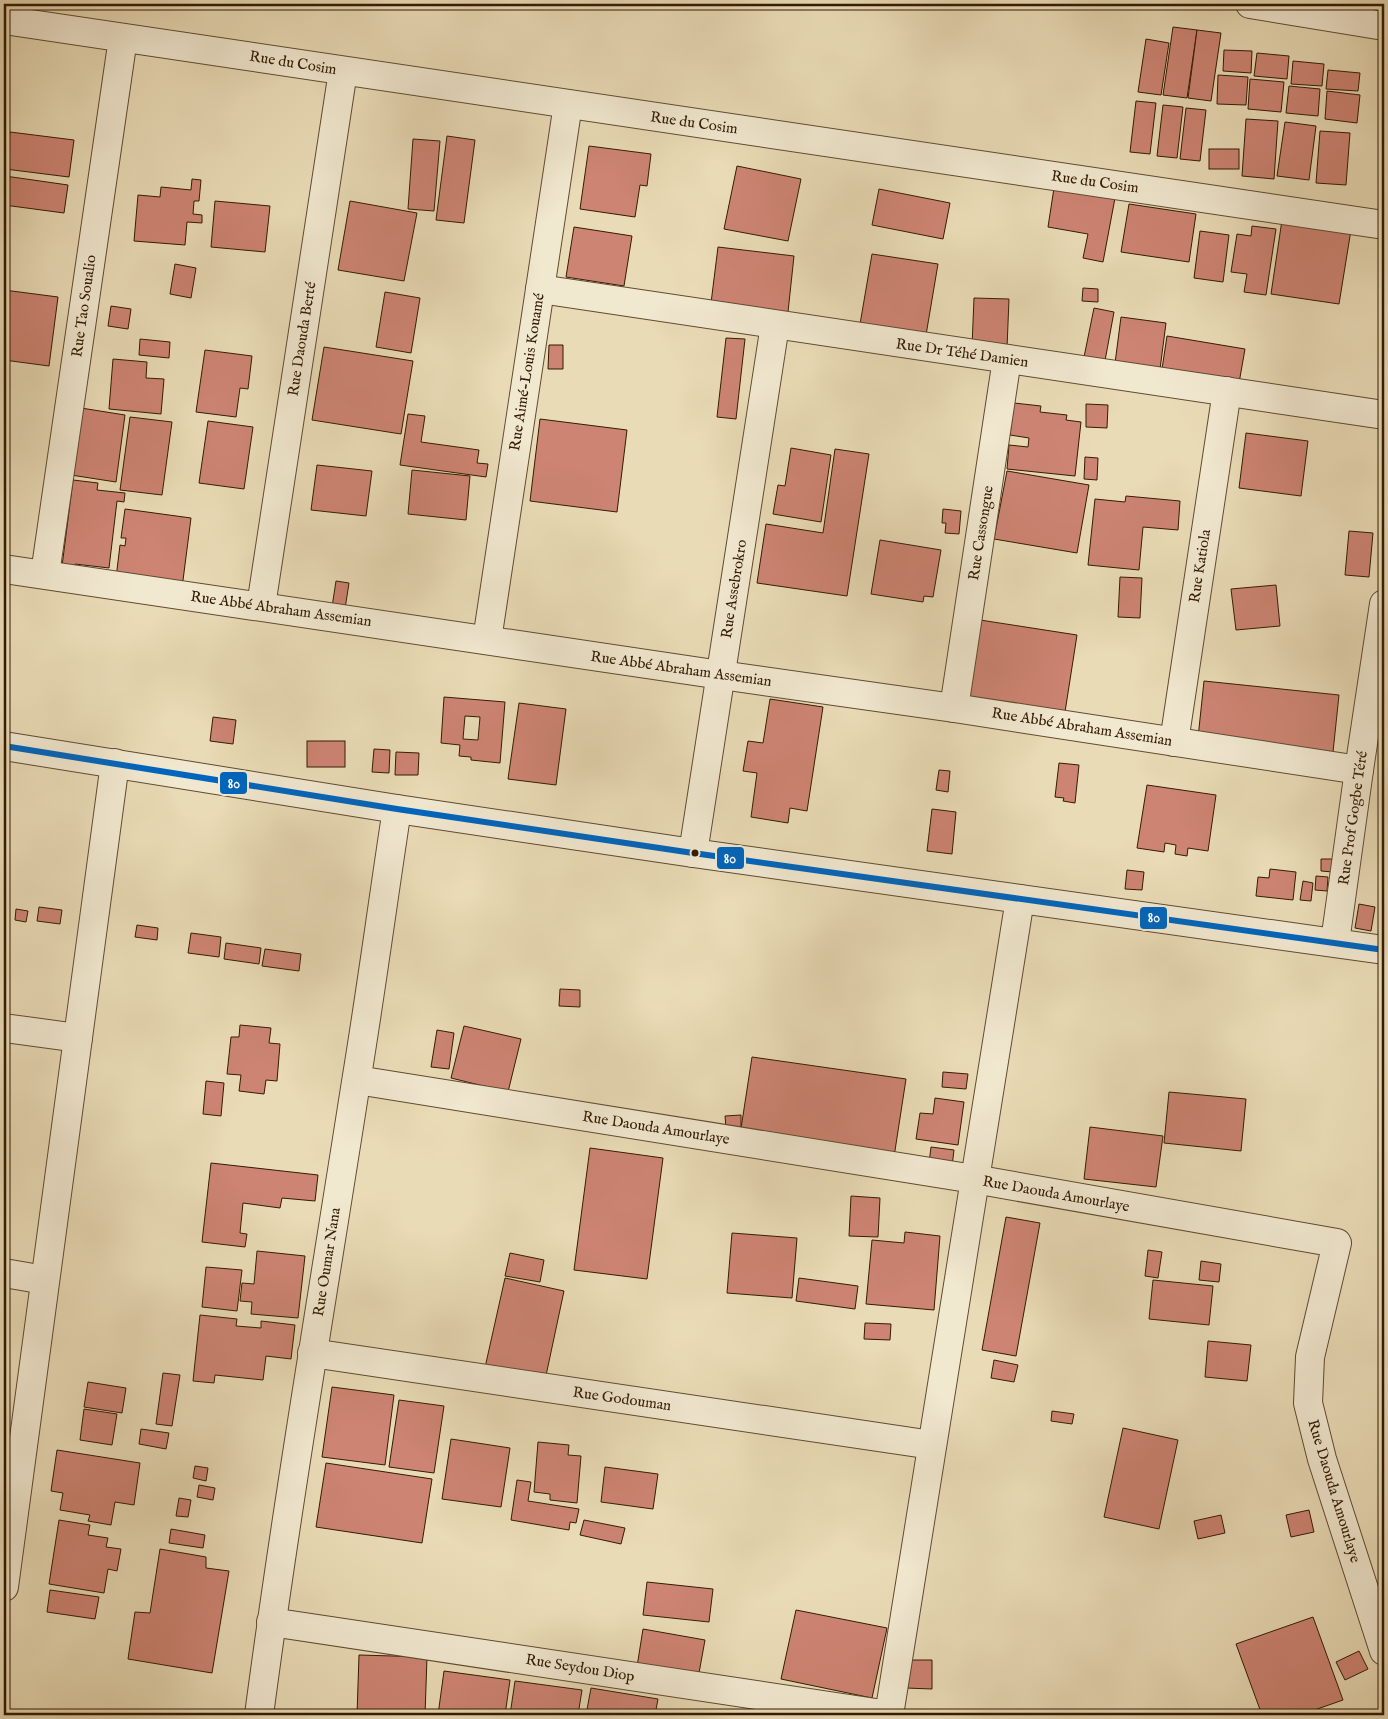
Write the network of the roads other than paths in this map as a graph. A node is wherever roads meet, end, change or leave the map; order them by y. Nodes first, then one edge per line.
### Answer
1 (1250, 4) edge
2 (4, 20) edge
3 (1384, 26) edge
4 (123, 38) junction
5 (343, 71) junction
6 (568, 104) junction
7 (1384, 225) edge
8 (540, 289) junction
9 (775, 325) junction
10 (1007, 359) junction
11 (1227, 391) junction
12 (1384, 415) edge
13 (4, 569) edge
14 (45, 574) junction
15 (1384, 604) edge
16 (261, 606) junction
17 (487, 640) junction
18 (721, 675) junction
19 (954, 708) junction
20 (1174, 742) junction
21 (4, 746) edge
22 (115, 762) junction
23 (1359, 770) junction
24 (397, 809) junction
25 (693, 853) junction
26 (1020, 899) junction
27 (1335, 942) junction
28 (1384, 950) edge
29 (4, 1028) edge
30 (78, 1038) junction
31 (357, 1080) junction
32 (974, 1179) junction
33 (4, 1273) edge
34 (46, 1280) junction
35 (312, 1353) junction
36 (932, 1445) junction
37 (6, 1545) edge
38 (4, 1587) edge
39 (271, 1622) junction
40 (1384, 1652) edge
41 (259, 1715) edge
42 (889, 1715) edge

1 - 3 street
2 - 4 street, Rue du Cosim
4 - 5 street, Rue du Cosim
4 - 14 street, Rue Tao Soualio
5 - 6 street, Rue du Cosim
5 - 16 street, Rue Daouda Berté
6 - 7 street, Rue du Cosim
6 - 8 street, Rue Aimé-Louis Kouamé
8 - 9 street, Rue Dr Téhé Damien
8 - 17 street, Rue Aimé-Louis Kouamé
9 - 10 street, Rue Dr Téhé Damien
9 - 18 street, Rue Assebrokro
10 - 11 street, Rue Dr Téhé Damien
10 - 19 street, Rue Cassongue
11 - 12 street, Rue Dr Téhé Damien
11 - 20 street, Rue Katiola
13 - 14 street, Rue Abbé Abraham Assemian
14 - 16 street, Rue Abbé Abraham Assemian
15 - 23 street, Rue Prof Gogbe Téré
16 - 17 street, Rue Abbé Abraham Assemian
17 - 18 street, Rue Abbé Abraham Assemian
18 - 19 street, Rue Abbé Abraham Assemian
18 - 25 street, Rue Assebrokro
19 - 20 street, Rue Abbé Abraham Assemian
20 - 23 street, Rue Abbé Abraham Assemian
21 - 22 street
22 - 24 street
22 - 30 street
23 - 27 street, Rue Prof Gogbe Téré
24 - 25 street
24 - 31 street, Rue Oumar Nana
25 - 26 street
26 - 27 street
26 - 32 street
27 - 28 street
29 - 30 street
30 - 34 street
31 - 32 street, Rue Daouda Amourlaye
31 - 35 street, Rue Oumar Nana
32 - 36 street
32 - 40 street, Rue Daouda Amourlaye
33 - 34 street
34 - 37 street
35 - 36 street, Rue Godouman
35 - 39 street, Rue Oumar Nana
36 - 42 street
37 - 38 street
39 - 41 street, Rue Oumar Nana
39 - 42 street, Rue Seydou Diop

